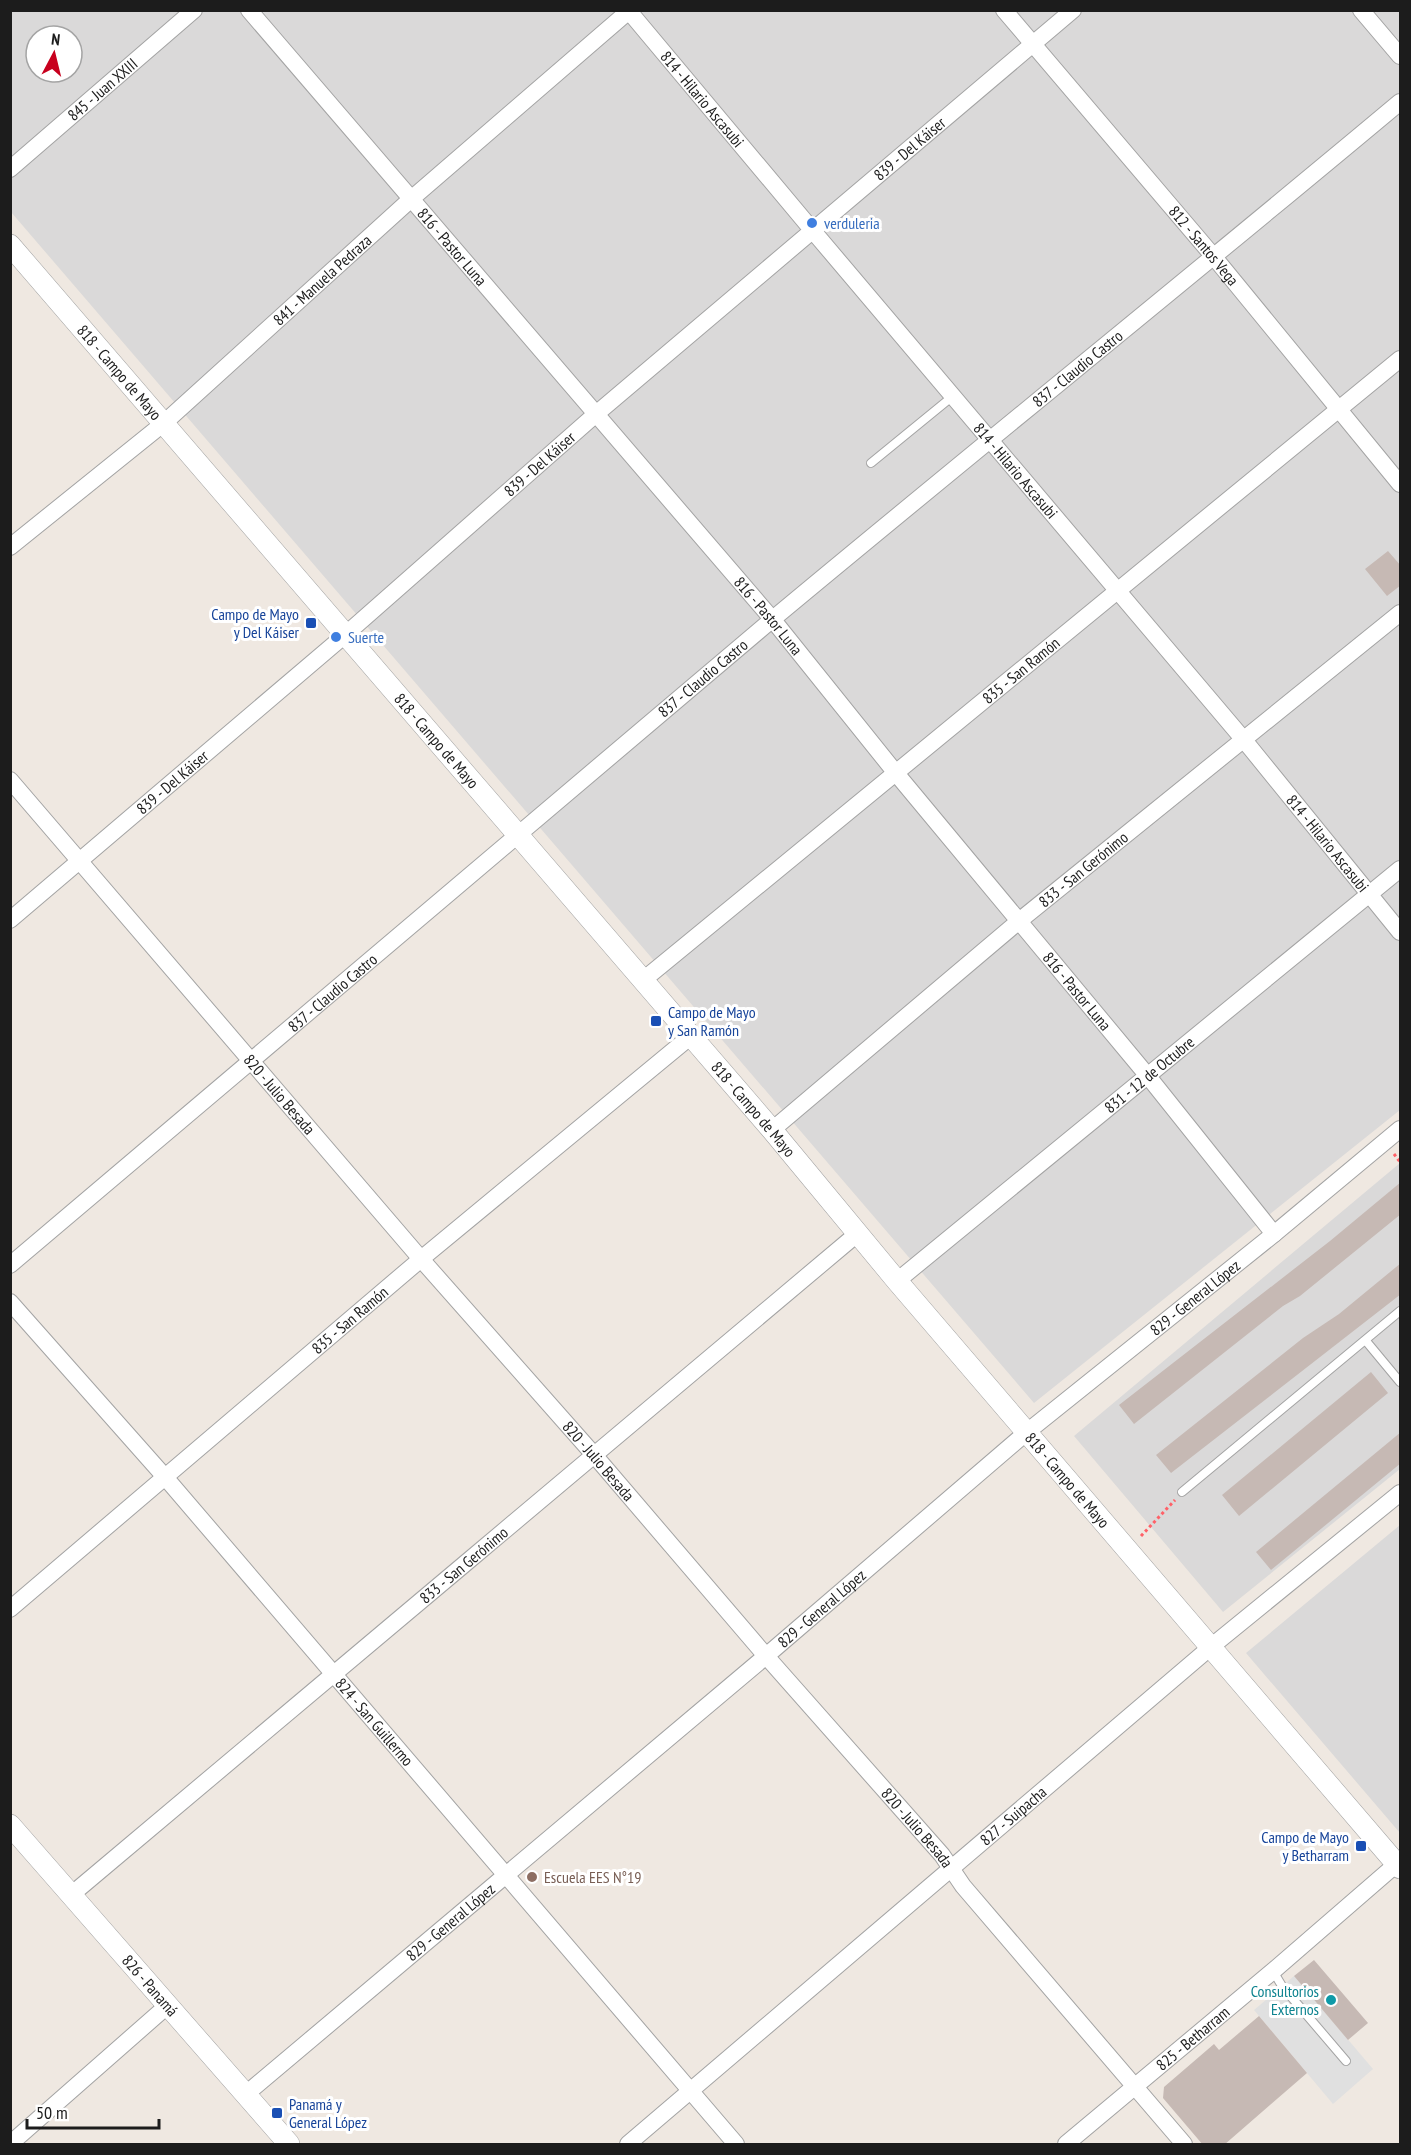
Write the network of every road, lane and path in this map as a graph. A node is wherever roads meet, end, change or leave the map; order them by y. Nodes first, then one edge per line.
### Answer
1 (194, 10) edge
2 (249, 10) edge
3 (1004, 10) edge
4 (1073, 10) edge
5 (1361, 10) edge
6 (629, 11) edge
7 (1034, 44) junction
8 (1401, 56) edge
9 (1401, 102) edge
10 (10, 169) edge
11 (410, 200) junction
12 (813, 231) junction
13 (10, 245) edge
14 (1214, 257) junction
15 (1401, 359) edge
16 (953, 396) junction
17 (1339, 410) junction
18 (596, 414) junction
19 (164, 423) junction
20 (991, 440) junction
21 (871, 463) dead end
22 (1401, 484) edge
23 (10, 547) edge
24 (1117, 591) junction
25 (1401, 613) edge
26 (772, 620) junction
27 (345, 635) junction
28 (1245, 740) junction
29 (894, 772) junction
30 (10, 780) edge
31 (517, 834) junction
32 (80, 861) junction
33 (1401, 869) edge
34 (1370, 895) junction
35 (10, 920) edge
36 (1019, 921) junction
37 (1401, 932) edge
38 (642, 981) junction
39 (691, 1036) junction
40 (252, 1063) junction
41 (1147, 1075) junction
42 (1401, 1129) edge
43 (772, 1130) junction
44 (857, 1234) junction
45 (1274, 1234) junction
46 (422, 1259) junction
47 (10, 1264) edge
48 (897, 1281) junction
49 (10, 1302) edge
50 (1401, 1311) edge
51 (1366, 1341) junction
52 (1401, 1382) edge
53 (1027, 1432) junction
54 (595, 1456) junction
55 (165, 1478) junction
56 (1182, 1492) joint
57 (1401, 1493) edge
58 (1128, 1550) junction
59 (10, 1609) edge
60 (1212, 1647) junction
61 (766, 1656) junction
62 (332, 1673) junction
63 (13, 1834) edge
64 (1399, 1864) edge
65 (952, 1869) junction
66 (505, 1875) junction
67 (71, 1895) junction
68 (1273, 1971) junction
69 (167, 2006) junction
70 (1346, 2061) dead end
71 (1134, 2087) junction
72 (690, 2090) junction
73 (246, 2094) junction
74 (10, 2144) edge
75 (289, 2145) edge
76 (628, 2145) edge
77 (736, 2145) edge
78 (1066, 2145) edge
79 (1184, 2145) edge

1 - 10 street, 845 - Juan XXIII
2 - 11 street, 816 - Pastor Luna
3 - 7 street, 812 - Santos Vega
4 - 7 street, 839 - Del Káiser
5 - 8 street
6 - 11 street, 841 - Manuela Pedraza
6 - 12 street, 814 - Hilario Ascasubi
7 - 12 street, 839 - Del Káiser
7 - 14 street, 812 - Santos Vega
9 - 14 street, 837 - Claudio Castro
11 - 18 street, 816 - Pastor Luna
11 - 19 street, 841 - Manuela Pedraza
12 - 16 street, 814 - Hilario Ascasubi
12 - 18 street, 839 - Del Káiser
13 - 19 street, 818 - Campo de Mayo
14 - 17 street, 812 - Santos Vega
14 - 20 street, 837 - Claudio Castro
15 - 17 street, 835 - San Ramón
16 - 20 street, 814 - Hilario Ascasubi
16 - 21 lane
17 - 22 street, 812 - Santos Vega
17 - 24 street, 835 - San Ramón
18 - 26 street, 816 - Pastor Luna
18 - 27 street, 839 - Del Káiser
19 - 23 street, 841 - Manuela Pedraza
19 - 27 street, 818 - Campo de Mayo
20 - 24 street, 814 - Hilario Ascasubi
20 - 26 street, 837 - Claudio Castro
24 - 28 street, 814 - Hilario Ascasubi
24 - 29 street, 835 - San Ramón
25 - 28 street, 833 - San Gerónimo
26 - 29 street, 816 - Pastor Luna
26 - 31 street, 837 - Claudio Castro
27 - 31 street, 818 - Campo de Mayo
27 - 32 street, 839 - Del Káiser
28 - 34 street, 814 - Hilario Ascasubi
28 - 36 street, 833 - San Gerónimo
29 - 36 street, 816 - Pastor Luna
29 - 38 street, 835 - San Ramón
30 - 32 street, 820 - Julio Besada
31 - 38 street, 818 - Campo de Mayo
31 - 40 street, 837 - Claudio Castro
32 - 35 street, 839 - Del Káiser
32 - 40 street, 820 - Julio Besada
33 - 34 street, 831 - 12 de Octubre
34 - 37 street, 814 - Hilario Ascasubi
34 - 41 street, 831 - 12 de Octubre
36 - 41 street, 816 - Pastor Luna
36 - 43 street, 833 - San Gerónimo
38 - 39 street, 818 - Campo de Mayo
39 - 43 street, 818 - Campo de Mayo
39 - 46 street, 835 - San Ramón
40 - 46 street, 820 - Julio Besada
40 - 47 street, 837 - Claudio Castro
41 - 45 street, 816 - Pastor Luna
41 - 48 street, 831 - 12 de Octubre
42 - 45 street, 829 - General López
43 - 44 street, 818 - Campo de Mayo
44 - 48 street, 818 - Campo de Mayo
44 - 54 street, 833 - San Gerónimo
45 - 53 street, 829 - General López
46 - 54 street, 820 - Julio Besada
46 - 55 street, 835 - San Ramón
48 - 53 street, 818 - Campo de Mayo
49 - 55 street, 824 - San Guillermo
50 - 51 lane
51 - 52 lane
51 - 56 lane
53 - 58 street, 818 - Campo de Mayo
53 - 61 street, 829 - General López
54 - 61 street, 820 - Julio Besada
54 - 62 street, 833 - San Gerónimo
55 - 59 street, 835 - San Ramón
55 - 62 street, 824 - San Guillermo
56 - 58 path
57 - 60 street, 827 - Suipacha
58 - 60 street, 818 - Campo de Mayo
60 - 64 street, 818 - Campo de Mayo
60 - 65 street, 827 - Suipacha
61 - 65 street, 820 - Julio Besada
61 - 66 street, 829 - General López
62 - 66 street, 824 - San Guillermo
62 - 67 street, 833 - San Gerónimo
63 - 67 street, 826 - Panamá
64 - 68 street, 825 - Betharram
65 - 71 street, 820 - Julio Besada
65 - 72 street, 827 - Suipacha
66 - 72 street, 824 - San Guillermo
66 - 73 street, 829 - General López
67 - 69 street, 826 - Panamá
68 - 70 lane
68 - 71 street, 825 - Betharram
69 - 73 street, 826 - Panamá
69 - 74 street
71 - 78 street, 825 - Betharram
71 - 79 street, 820 - Julio Besada
72 - 76 street, 827 - Suipacha
72 - 77 street, 824 - San Guillermo
73 - 75 street, 826 - Panamá

